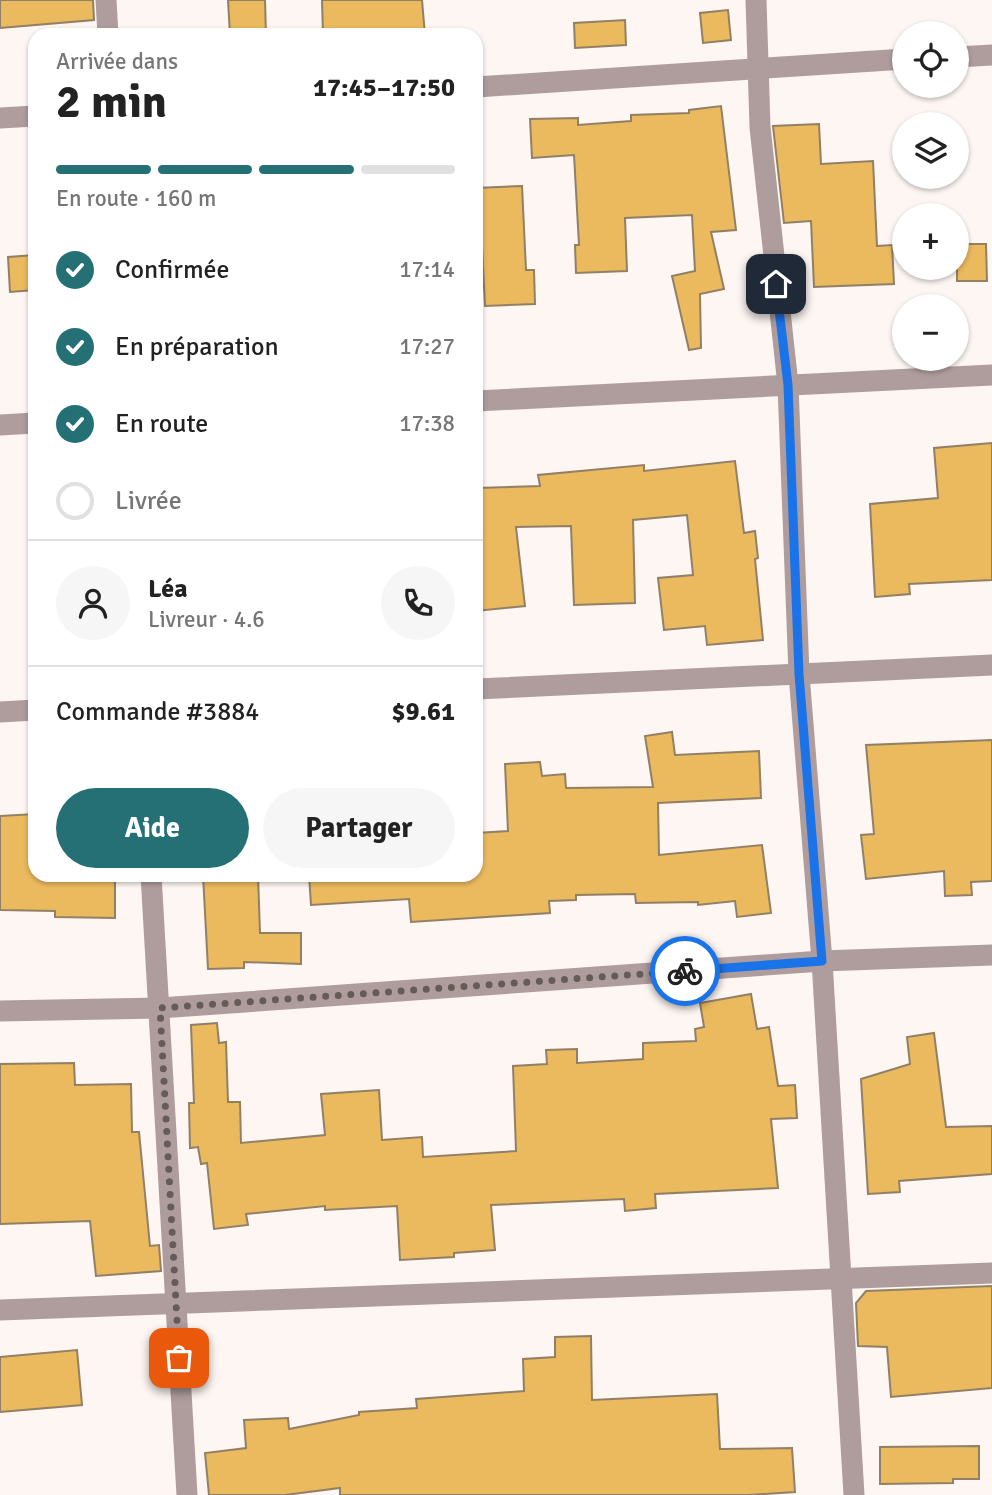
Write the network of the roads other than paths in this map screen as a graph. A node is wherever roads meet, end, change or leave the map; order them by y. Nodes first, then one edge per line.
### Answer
1 (106, 0) edge
2 (756, 0) edge
3 (108, 28) edge
4 (992, 55) edge
5 (969, 56) edge
6 (892, 61) edge
7 (758, 68) junction
8 (483, 86) edge
9 (28, 116) edge
10 (0, 118) edge
11 (992, 375) edge
12 (788, 385) junction
13 (483, 401) edge
14 (28, 423) edge
15 (0, 425) edge
16 (992, 665) edge
17 (799, 674) junction
18 (483, 690) edge
19 (28, 710) edge
20 (0, 712) edge
21 (151, 882) edge
22 (992, 955) edge
23 (822, 961) junction
24 (160, 1008) junction
25 (0, 1011) edge
26 (992, 1273) edge
27 (841, 1279) junction
28 (176, 1304) junction
29 (0, 1310) edge
30 (187, 1495) edge
31 (854, 1495) edge

1 - 3 street
2 - 7 street
4 - 5 street
6 - 7 street
7 - 8 street
7 - 12 street
9 - 10 street
11 - 12 street
12 - 13 street
12 - 17 street
14 - 15 street
16 - 17 street
17 - 18 street
17 - 23 street
19 - 20 street
21 - 24 street
22 - 23 street
23 - 24 street
23 - 27 street
24 - 25 street
24 - 28 street
26 - 27 street
27 - 28 street
27 - 31 street
28 - 29 street
28 - 30 street

